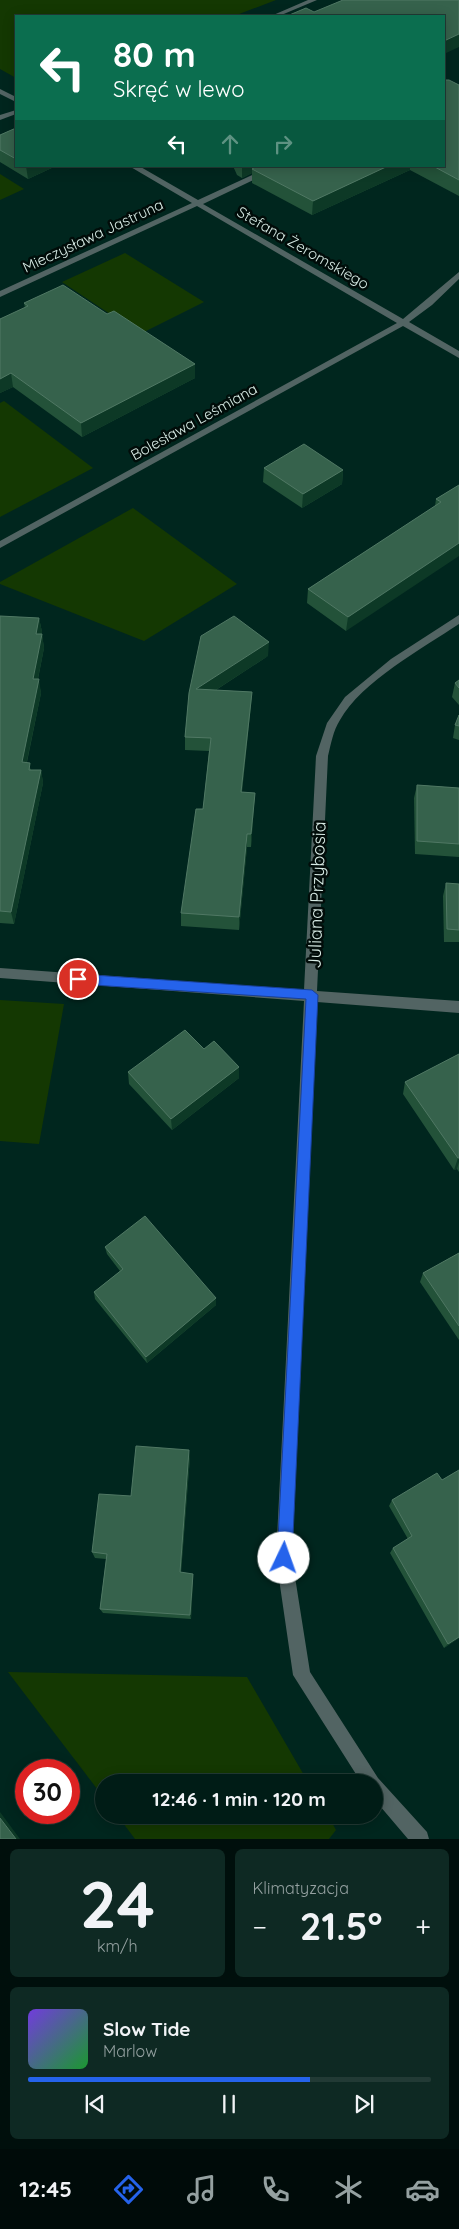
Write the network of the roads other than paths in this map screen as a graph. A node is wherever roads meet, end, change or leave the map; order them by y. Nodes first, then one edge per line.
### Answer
1 (314, 0) edge
2 (276, 15) edge
3 (0, 91) edge
4 (15, 99) edge
5 (15, 112) edge
6 (0, 118) edge
7 (135, 167) edge
8 (277, 167) edge
9 (198, 203) junction
10 (459, 274) edge
11 (0, 294) edge
12 (403, 323) junction
13 (459, 355) edge
14 (0, 545) edge
15 (459, 619) edge
16 (0, 973) edge
17 (312, 995) junction
18 (459, 1007) edge
19 (366, 1774) edge
20 (383, 1796) edge
21 (420, 1839) edge

1 - 2 street
3 - 4 street
5 - 6 street
7 - 9 street, Stefana Żeromskiego
8 - 9 street, Mieczysława Jastruna
9 - 11 street, Mieczysława Jastruna
9 - 12 street, Stefana Żeromskiego
10 - 12 street, Bolesława Leśmiana
12 - 13 street, Stefana Żeromskiego
12 - 14 street, Bolesława Leśmiana
15 - 17 street, Juliana Przybosia
16 - 17 street
17 - 18 street
17 - 19 street, Juliana Przybosia
20 - 21 street

